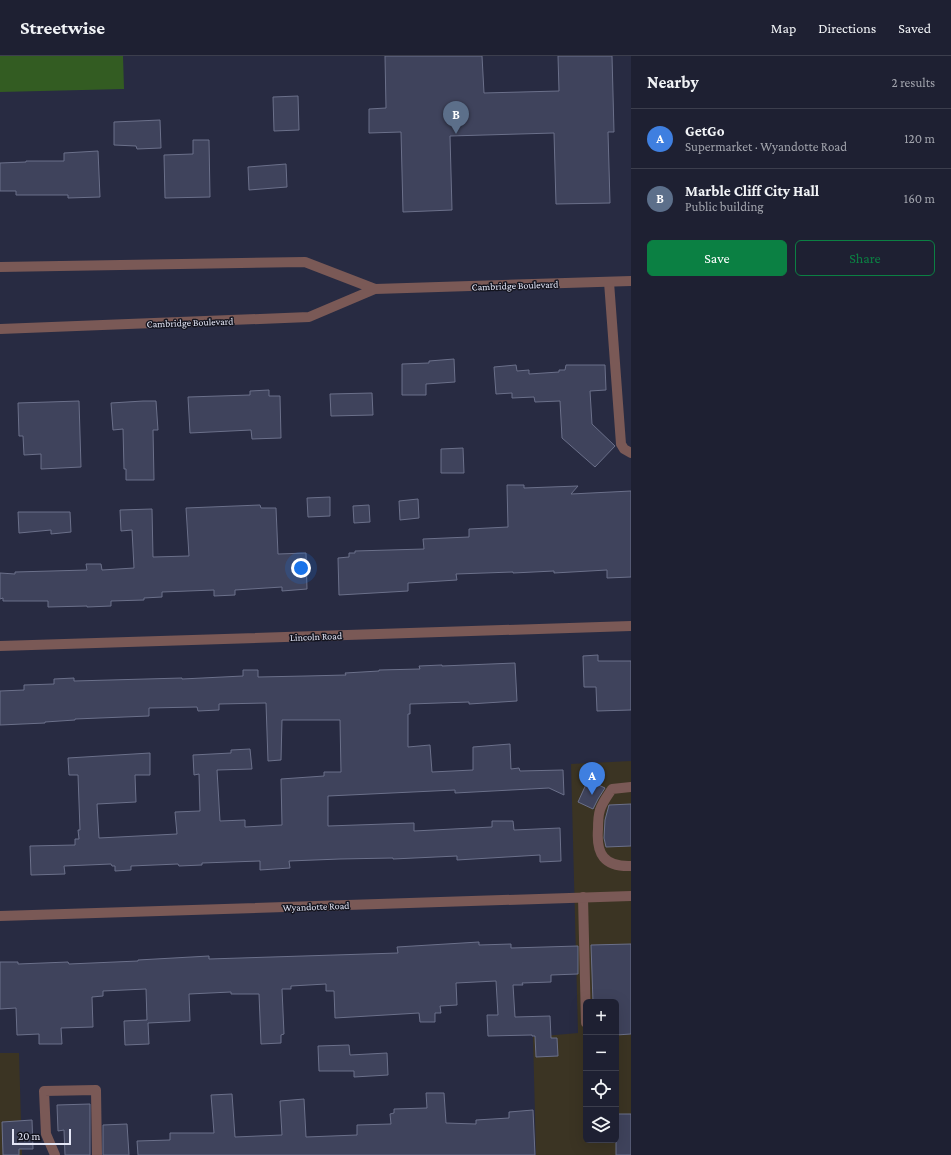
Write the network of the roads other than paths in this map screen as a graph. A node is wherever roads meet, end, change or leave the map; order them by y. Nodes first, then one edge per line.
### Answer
1 (0, 267) edge
2 (631, 281) edge
3 (608, 282) junction
4 (375, 290) junction
5 (0, 329) edge
6 (631, 453) edge
7 (631, 626) edge
8 (0, 646) edge
9 (631, 787) edge
10 (631, 866) edge
11 (631, 896) edge
12 (583, 897) junction
13 (0, 916) edge
14 (585, 999) edge
15 (55, 1155) edge
16 (97, 1155) edge

1 - 4 street, Cambridge Boulevard
2 - 3 street, Cambridge Boulevard
3 - 4 street, Cambridge Boulevard
3 - 6 street
4 - 5 street, Cambridge Boulevard
7 - 8 street, Lincoln Road
9 - 10 street
11 - 12 street, Wyandotte Road
12 - 13 street, Wyandotte Road
12 - 14 street
15 - 16 street

